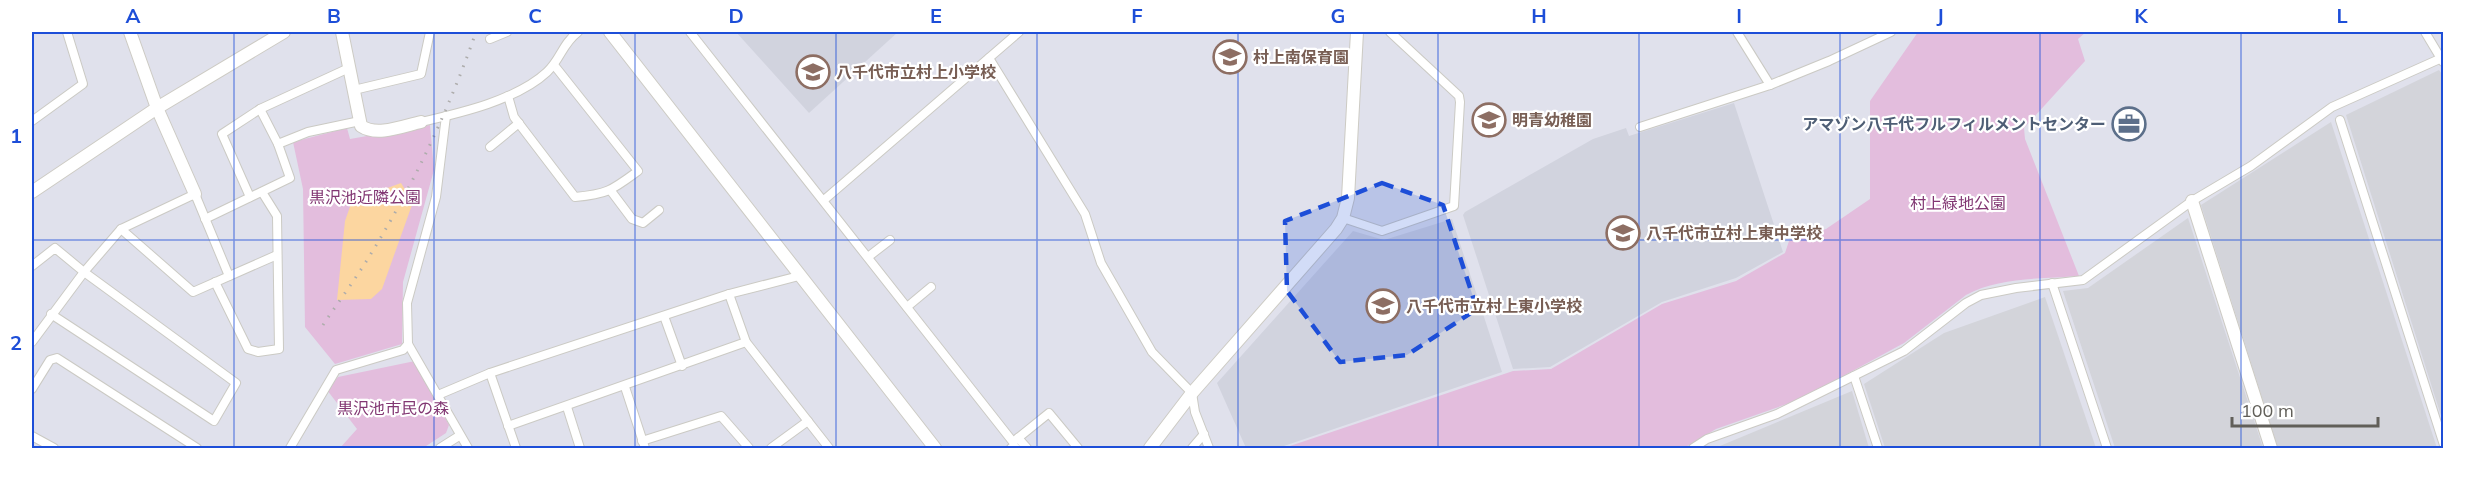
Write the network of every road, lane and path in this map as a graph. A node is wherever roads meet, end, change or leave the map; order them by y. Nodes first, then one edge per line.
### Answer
1 (67, 32) edge
2 (130, 32) edge
3 (284, 32) edge
4 (342, 32) edge
5 (430, 32) edge
6 (507, 32) edge
7 (560, 32) edge
8 (578, 32) edge
9 (610, 32) edge
10 (690, 32) edge
11 (1019, 32) edge
12 (1357, 32) edge
13 (1390, 32) edge
14 (1737, 32) edge
15 (1892, 32) edge
16 (2426, 32) edge
17 (490, 39) dead end
18 (567, 40) junction
19 (989, 58) junction
20 (2443, 59) edge
21 (554, 65) junction
22 (349, 68) junction
23 (1770, 85) junction
24 (354, 90) junction
25 (508, 96) junction
26 (158, 108) junction
27 (260, 109) junction
28 (446, 116) junction
29 (2340, 120) dead end
30 (32, 121) edge
31 (360, 122) junction
32 (421, 122) joint
33 (519, 123) junction
34 (1640, 127) dead end
35 (278, 144) junction
36 (490, 147) dead end
37 (611, 190) junction
38 (32, 192) edge
39 (261, 192) junction
40 (195, 194) junction
41 (250, 197) junction
42 (824, 200) junction
43 (2192, 201) junction
44 (660, 210) dead end
45 (1343, 218) junction
46 (205, 219) junction
47 (121, 229) junction
48 (890, 240) dead end
49 (277, 255) junction
50 (868, 257) junction
51 (32, 266) edge
52 (84, 272) junction
53 (229, 276) junction
54 (799, 276) junction
55 (215, 282) junction
56 (2052, 284) junction
57 (931, 287) dead end
58 (729, 294) junction
59 (907, 307) junction
60 (51, 314) junction
61 (664, 316) junction
62 (32, 342) edge
63 (746, 342) junction
64 (408, 344) junction
65 (682, 366) junction
66 (490, 373) junction
67 (1854, 376) junction
68 (625, 387) junction
69 (32, 389) edge
70 (1192, 393) junction
71 (438, 395) junction
72 (567, 407) junction
73 (808, 421) junction
74 (508, 426) junction
75 (1204, 434) junction
76 (32, 436) edge
77 (459, 436) junction
78 (1018, 438) junction
79 (643, 445) edge
80 (2444, 445) edge
81 (54, 448) edge
82 (197, 448) edge
83 (290, 448) edge
84 (440, 448) edge
85 (468, 448) edge
86 (516, 448) edge
87 (580, 448) edge
88 (749, 448) edge
89 (771, 448) edge
90 (829, 448) edge
91 (935, 448) edge
92 (1011, 448) edge
93 (1016, 448) edge
94 (1027, 448) edge
95 (1078, 448) edge
96 (1150, 448) edge
97 (1192, 448) edge
98 (1209, 448) edge
99 (1693, 448) edge
100 (1878, 448) edge
101 (2107, 448) edge
102 (2271, 448) edge

1 - 30 street
2 - 26 street
3 - 26 street
4 - 22 street
5 - 24 street
6 - 17 street
7 - 18 street
8 - 18 street
9 - 54 street
10 - 42 street
11 - 19 street
12 - 45 street
13 - 45 street
14 - 23 street
15 - 23 street
16 - 20 street
18 - 21 street
19 - 42 street
19 - 70 street
20 - 43 street
21 - 25 street
21 - 37 street
22 - 24 street
22 - 27 street
23 - 34 street
24 - 31 street
25 - 28 street
25 - 33 street
26 - 38 street
26 - 40 street
27 - 35 street
27 - 41 street
28 - 32 street
28 - 64 street
29 - 80 street
31 - 32 street
31 - 35 street
33 - 36 street
33 - 37 street
35 - 39 street
37 - 44 street
39 - 41 street
39 - 49 street
40 - 46 street
40 - 47 street
41 - 46 street
42 - 50 street
43 - 56 street
43 - 102 street
45 - 70 street
46 - 53 street
47 - 52 street
47 - 55 street
48 - 50 street
49 - 53 street
49 - 55 street
50 - 59 street
51 - 52 street
52 - 60 street
52 - 60 street
53 - 55 street
54 - 58 street
54 - 91 street
56 - 67 street
56 - 101 street
57 - 59 street
58 - 61 street
58 - 63 street
59 - 78 street
60 - 62 street
61 - 65 street
61 - 66 street
63 - 65 street
63 - 73 street
64 - 71 street
64 - 83 street
65 - 68 street
66 - 71 street
66 - 74 street
67 - 99 street
67 - 100 street
68 - 72 street
68 - 79 street
69 - 82 street
70 - 75 street
70 - 96 street
71 - 77 street
72 - 74 street
72 - 87 street
73 - 89 street
73 - 90 street
74 - 86 street
75 - 97 street
75 - 98 street
76 - 81 street
77 - 84 street
77 - 85 street
78 - 94 street
78 - 95 street
79 - 88 street
92 - 93 street

